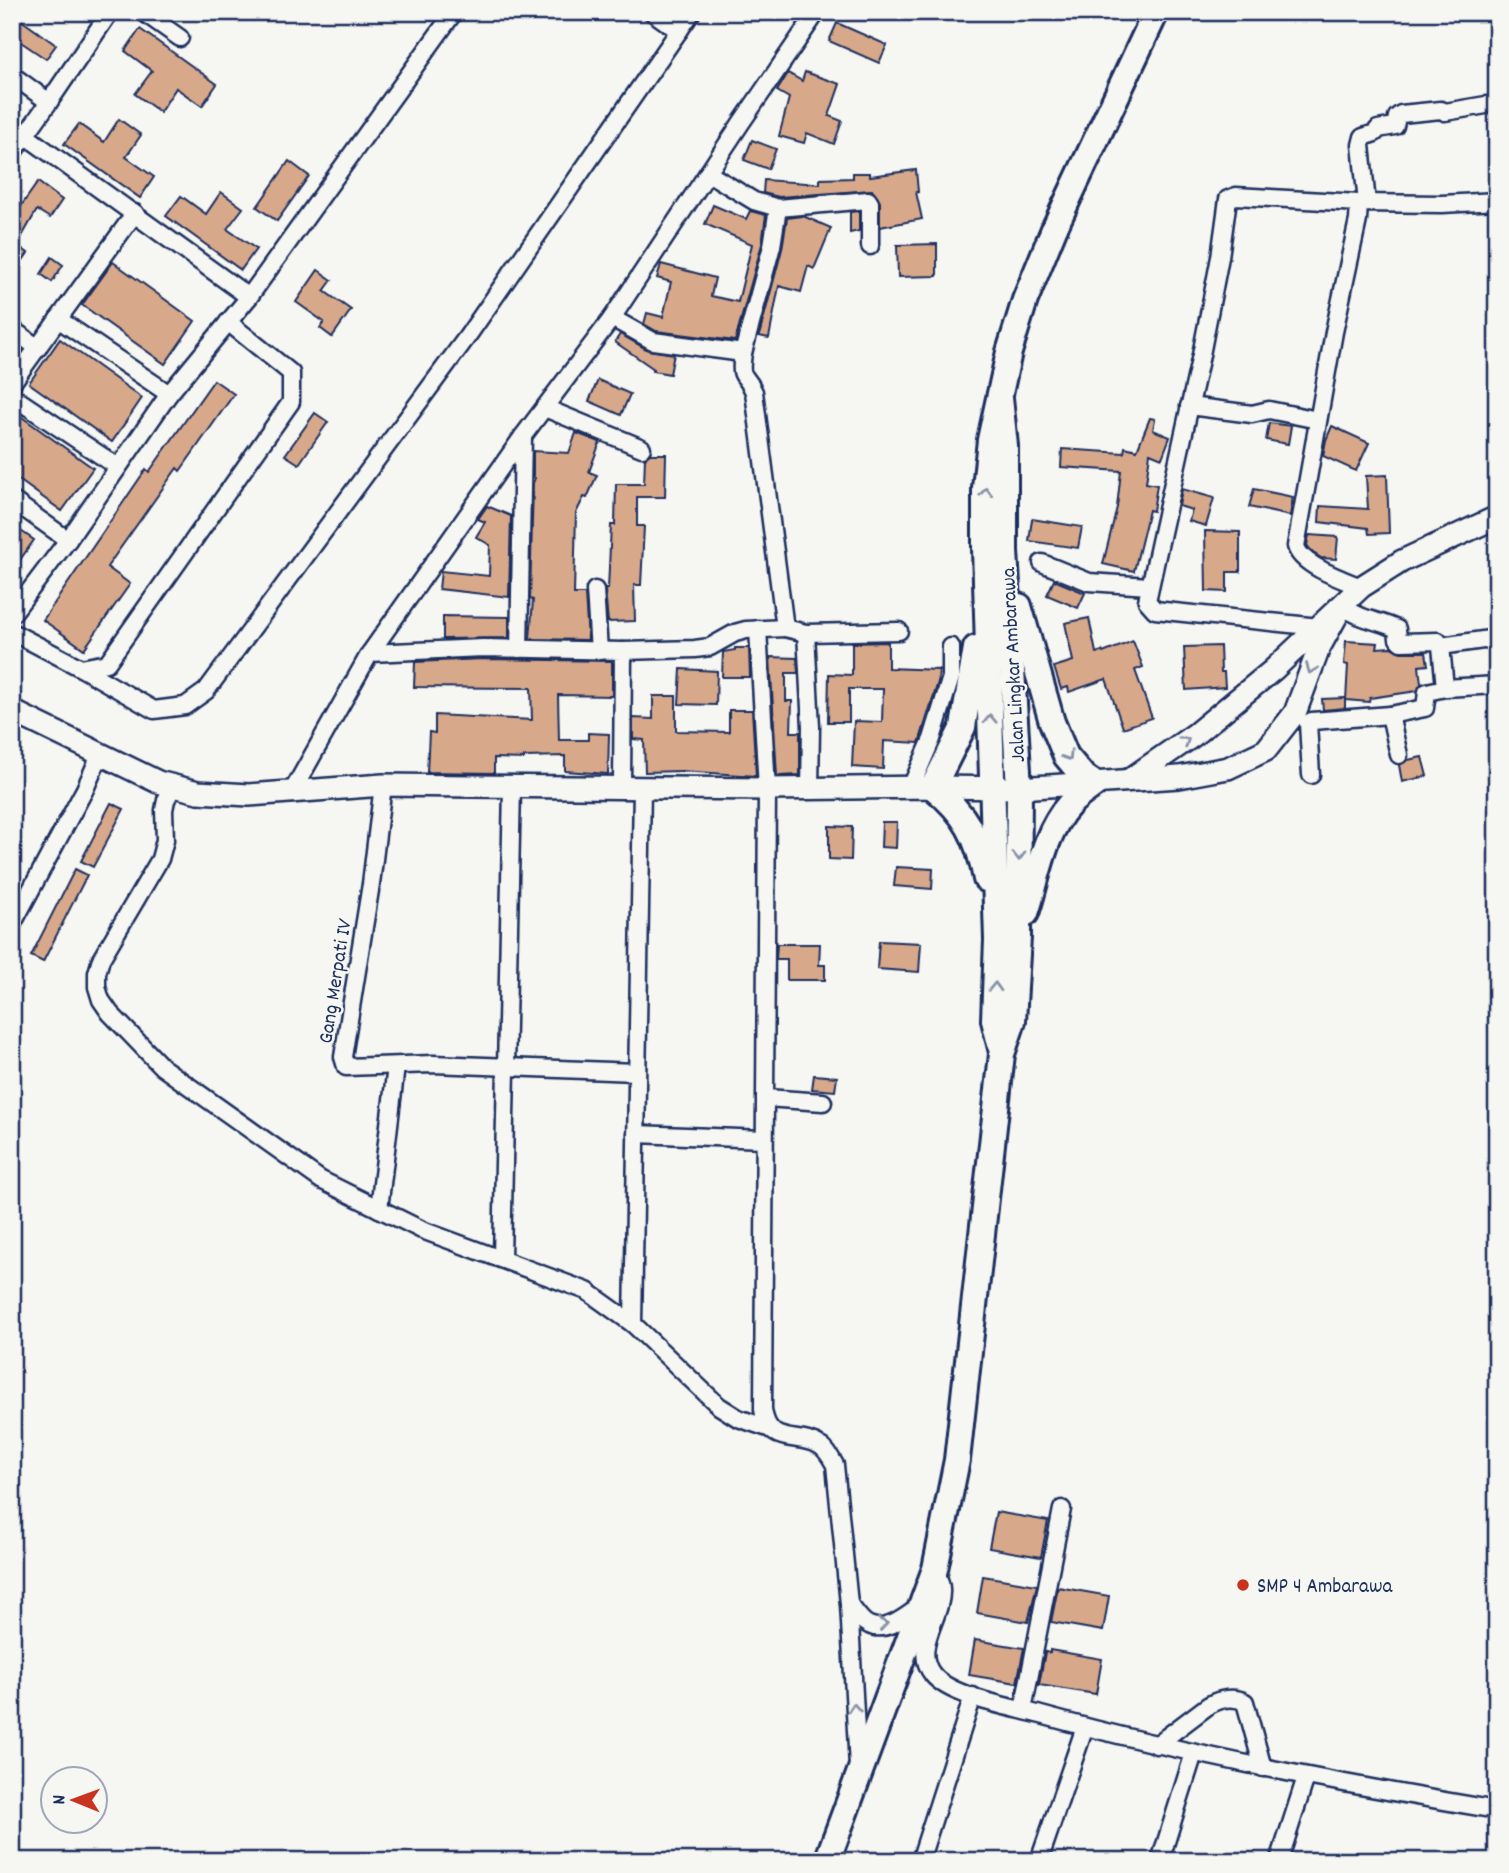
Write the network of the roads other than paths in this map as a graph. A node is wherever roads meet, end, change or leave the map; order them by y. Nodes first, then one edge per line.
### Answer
1 (110, 12) edge
2 (143, 12) edge
3 (652, 12) edge
4 (692, 12) edge
5 (817, 12) edge
6 (1156, 12) edge
7 (450, 14) edge
8 (679, 31) junction
9 (180, 38) dead end
10 (12, 75) edge
11 (49, 102) junction
12 (1486, 105) dead end
13 (26, 136) junction
14 (12, 154) edge
15 (708, 173) junction
16 (1497, 201) edge
17 (1363, 203) junction
18 (778, 208) junction
19 (135, 213) junction
20 (870, 246) dead end
21 (249, 297) junction
22 (612, 318) junction
23 (58, 319) junction
24 (228, 322) junction
25 (12, 329) edge
26 (38, 348) junction
27 (743, 353) junction
28 (12, 383) edge
29 (169, 394) junction
30 (12, 396) edge
31 (1189, 406) junction
32 (544, 408) junction
33 (1318, 419) junction
34 (523, 436) junction
35 (642, 448) dead end
36 (118, 467) junction
37 (12, 500) edge
38 (1496, 524) edge
39 (68, 540) junction
40 (995, 550) junction
41 (1042, 563) dead end
42 (1149, 586) junction
43 (1361, 587) junction
44 (595, 590) dead end
45 (1342, 607) junction
46 (14, 608) edge
47 (1319, 627) junction
48 (785, 628) junction
49 (758, 629) junction
50 (900, 631) dead end
51 (12, 632) edge
52 (806, 633) junction
53 (1497, 638) edge
54 (1441, 646) junction
55 (951, 648) dead end
56 (519, 649) junction
57 (598, 651) junction
58 (623, 651) junction
59 (370, 653) junction
60 (81, 668) junction
61 (1497, 685) edge
62 (1445, 688) junction
63 (12, 711) edge
64 (1390, 715) junction
65 (100, 755) junction
66 (1399, 755) dead end
67 (1311, 775) dead end
68 (1129, 780) junction
69 (1095, 784) junction
70 (383, 785) junction
71 (173, 787) junction
72 (512, 787) junction
73 (922, 787) junction
74 (632, 788) junction
75 (993, 788) junction
76 (1019, 788) junction
77 (766, 789) junction
78 (810, 789) junction
79 (292, 792) junction
80 (12, 925) edge
81 (1007, 939) junction
82 (396, 1066) junction
83 (505, 1066) junction
84 (636, 1072) junction
85 (766, 1098) junction
86 (823, 1102) dead end
87 (636, 1134) junction
88 (764, 1139) junction
89 (379, 1209) junction
90 (502, 1258) junction
91 (633, 1324) junction
92 (768, 1428) junction
93 (1062, 1509) dead end
94 (935, 1569) junction
95 (849, 1604) junction
96 (922, 1605) junction
97 (974, 1696) junction
98 (1023, 1710) junction
99 (1085, 1727) junction
100 (1156, 1745) junction
101 (1194, 1754) junction
102 (1263, 1768) junction
103 (858, 1776) junction
104 (1306, 1777) junction
105 (1497, 1810) edge
106 (827, 1861) edge
107 (920, 1861) edge
108 (1040, 1861) edge
109 (1160, 1861) edge
110 (1279, 1861) edge

1 - 11 street
2 - 9 street
3 - 8 street
4 - 8 street
5 - 15 street
6 - 40 highway, Jalan Lingkar Ambarawa
7 - 21 street
8 - 60 street
10 - 11 street
11 - 13 street
12 - 17 street
13 - 14 street
13 - 19 street
15 - 18 street
15 - 22 street
16 - 17 street
17 - 31 street
17 - 33 street
18 - 20 street
18 - 27 street
19 - 21 street
19 - 23 street
21 - 24 street
22 - 27 street
22 - 32 street
23 - 26 street
23 - 29 street
24 - 29 street
24 - 60 street
25 - 26 street
26 - 28 street
27 - 48 street
29 - 36 street
30 - 36 street
31 - 33 street
31 - 42 street
32 - 34 street
32 - 35 street
33 - 43 street
34 - 56 street
34 - 59 street
36 - 39 street
37 - 39 street
38 - 43 main road
39 - 46 street
40 -> 69 highway
40 - 73 highway
75 -> 40 highway, Jalan Lingkar Ambarawa
40 - 76 highway, Jalan Lingkar Ambarawa
41 - 42 street
42 - 47 street
43 - 45 main road
44 - 57 street
45 - 47 main road
45 - 54 street
45 -> 68 main road
68 -> 47 main road
48 - 49 street
48 - 52 street
49 - 58 street
49 - 77 street
50 - 52 street
51 - 60 street
52 - 78 street
53 - 54 street
54 - 62 street
55 - 73 street
56 - 57 street
56 - 59 street
57 - 58 street
58 - 74 street
59 - 79 street
61 - 62 street
62 - 64 street
63 - 65 main road
64 - 66 street
64 - 67 street
65 - 71 main road
65 - 80 street
68 - 69 main road
69 - 76 main road
69 - 81 highway
70 - 72 main road
70 - 79 main road
70 - 82 street, Gang Merpati IV
71 - 79 main road
71 - 89 street
72 - 74 main road
72 - 83 street
73 - 75 main road
73 - 78 main road
73 - 81 highway
74 - 77 main road
74 - 84 street
75 - 76 main road
75 - 81 highway, Jalan Lingkar Ambarawa
76 -> 81 highway, Jalan Lingkar Ambarawa
77 - 78 main road
77 - 85 street
81 - 94 highway, Jalan Lingkar Ambarawa
82 - 83 street, Gang Merpati IV
82 - 89 street
83 - 84 street, Gang Merpati IV
83 - 90 street
84 - 87 street
85 - 86 street
85 - 88 street
87 - 88 street
87 - 91 street
88 - 92 street
89 - 90 street
90 - 91 street
91 - 92 street
92 - 95 street
93 - 98 street
94 - 96 highway, Jalan Lingkar Ambarawa
94 - 97 street
95 -> 96 street
103 -> 95 street
96 - 103 highway, Jalan Lingkar Ambarawa
97 - 98 street
97 - 107 street
98 - 99 street
99 - 100 street
99 - 108 street
100 - 101 street
100 - 102 street
101 - 102 street
101 - 109 street
102 - 104 street
103 - 106 highway, Jalan Lingkar Ambarawa
104 - 105 street
104 - 110 street

